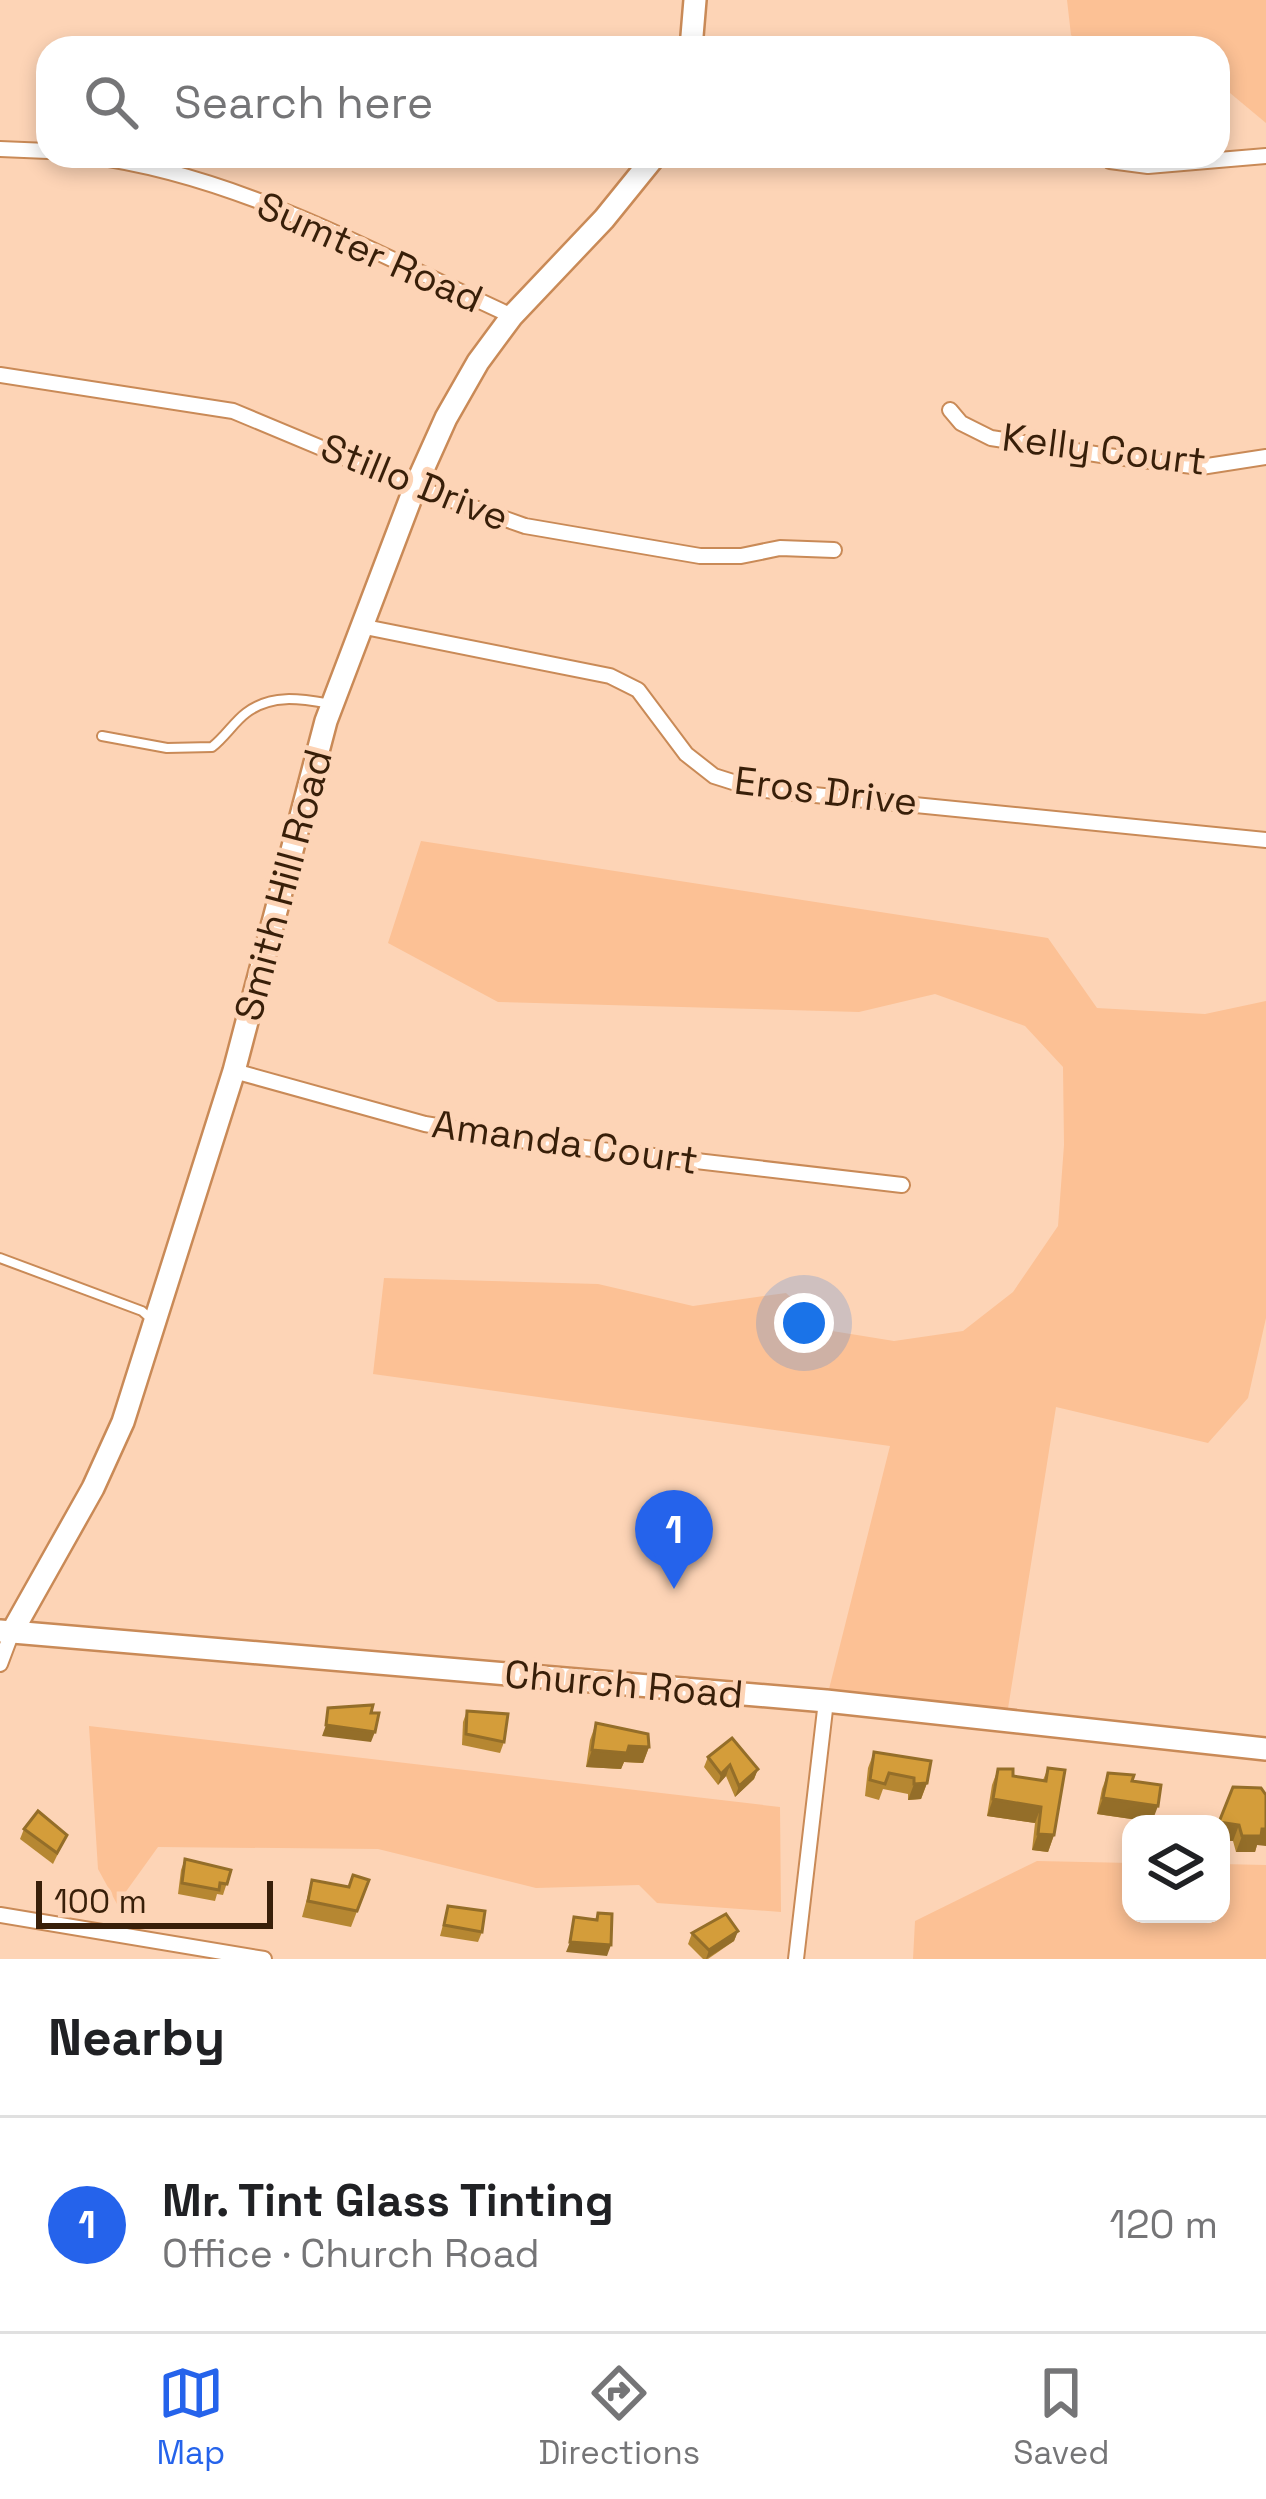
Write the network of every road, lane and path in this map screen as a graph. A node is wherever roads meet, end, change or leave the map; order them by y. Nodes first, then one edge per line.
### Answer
1 (694, 0) edge
2 (692, 36) edge
3 (0, 149) edge
4 (36, 150) edge
5 (1266, 156) edge
6 (1230, 159) edge
7 (155, 168) edge
8 (645, 168) edge
9 (512, 316) junction
10 (0, 375) edge
11 (950, 410) dead end
12 (1266, 458) edge
13 (416, 487) junction
14 (834, 550) dead end
15 (360, 626) junction
16 (332, 704) junction
17 (102, 736) dead end
18 (1266, 840) edge
19 (234, 1071) junction
20 (902, 1185) dead end
21 (0, 1258) edge
22 (155, 1323) junction
23 (6, 1631) edge
24 (0, 1664) edge
25 (826, 1701) junction
26 (1257, 1748) edge
27 (0, 1915) edge
28 (264, 1959) edge
29 (796, 1959) edge

1 - 2 street
3 - 4 street
5 - 6 street
7 - 9 street, Sumter Road
8 - 9 street, Smith Hill Road
9 - 13 street, Smith Hill Road
10 - 13 street, Stillo Drive
11 - 12 street, Kelly Court
13 - 14 street, Stillo Drive
13 - 15 street, Smith Hill Road
15 - 16 street, Smith Hill Road
15 - 18 street, Eros Drive
16 - 17 lane
16 - 19 street, Smith Hill Road
19 - 20 street, Amanda Court
19 - 22 street, Smith Hill Road
21 - 22 lane
22 - 23 street, Smith Hill Road
23 - 24 street, Smith Hill Road
23 - 25 street, Church Road
25 - 26 street, Church Road
25 - 29 street
27 - 28 street

